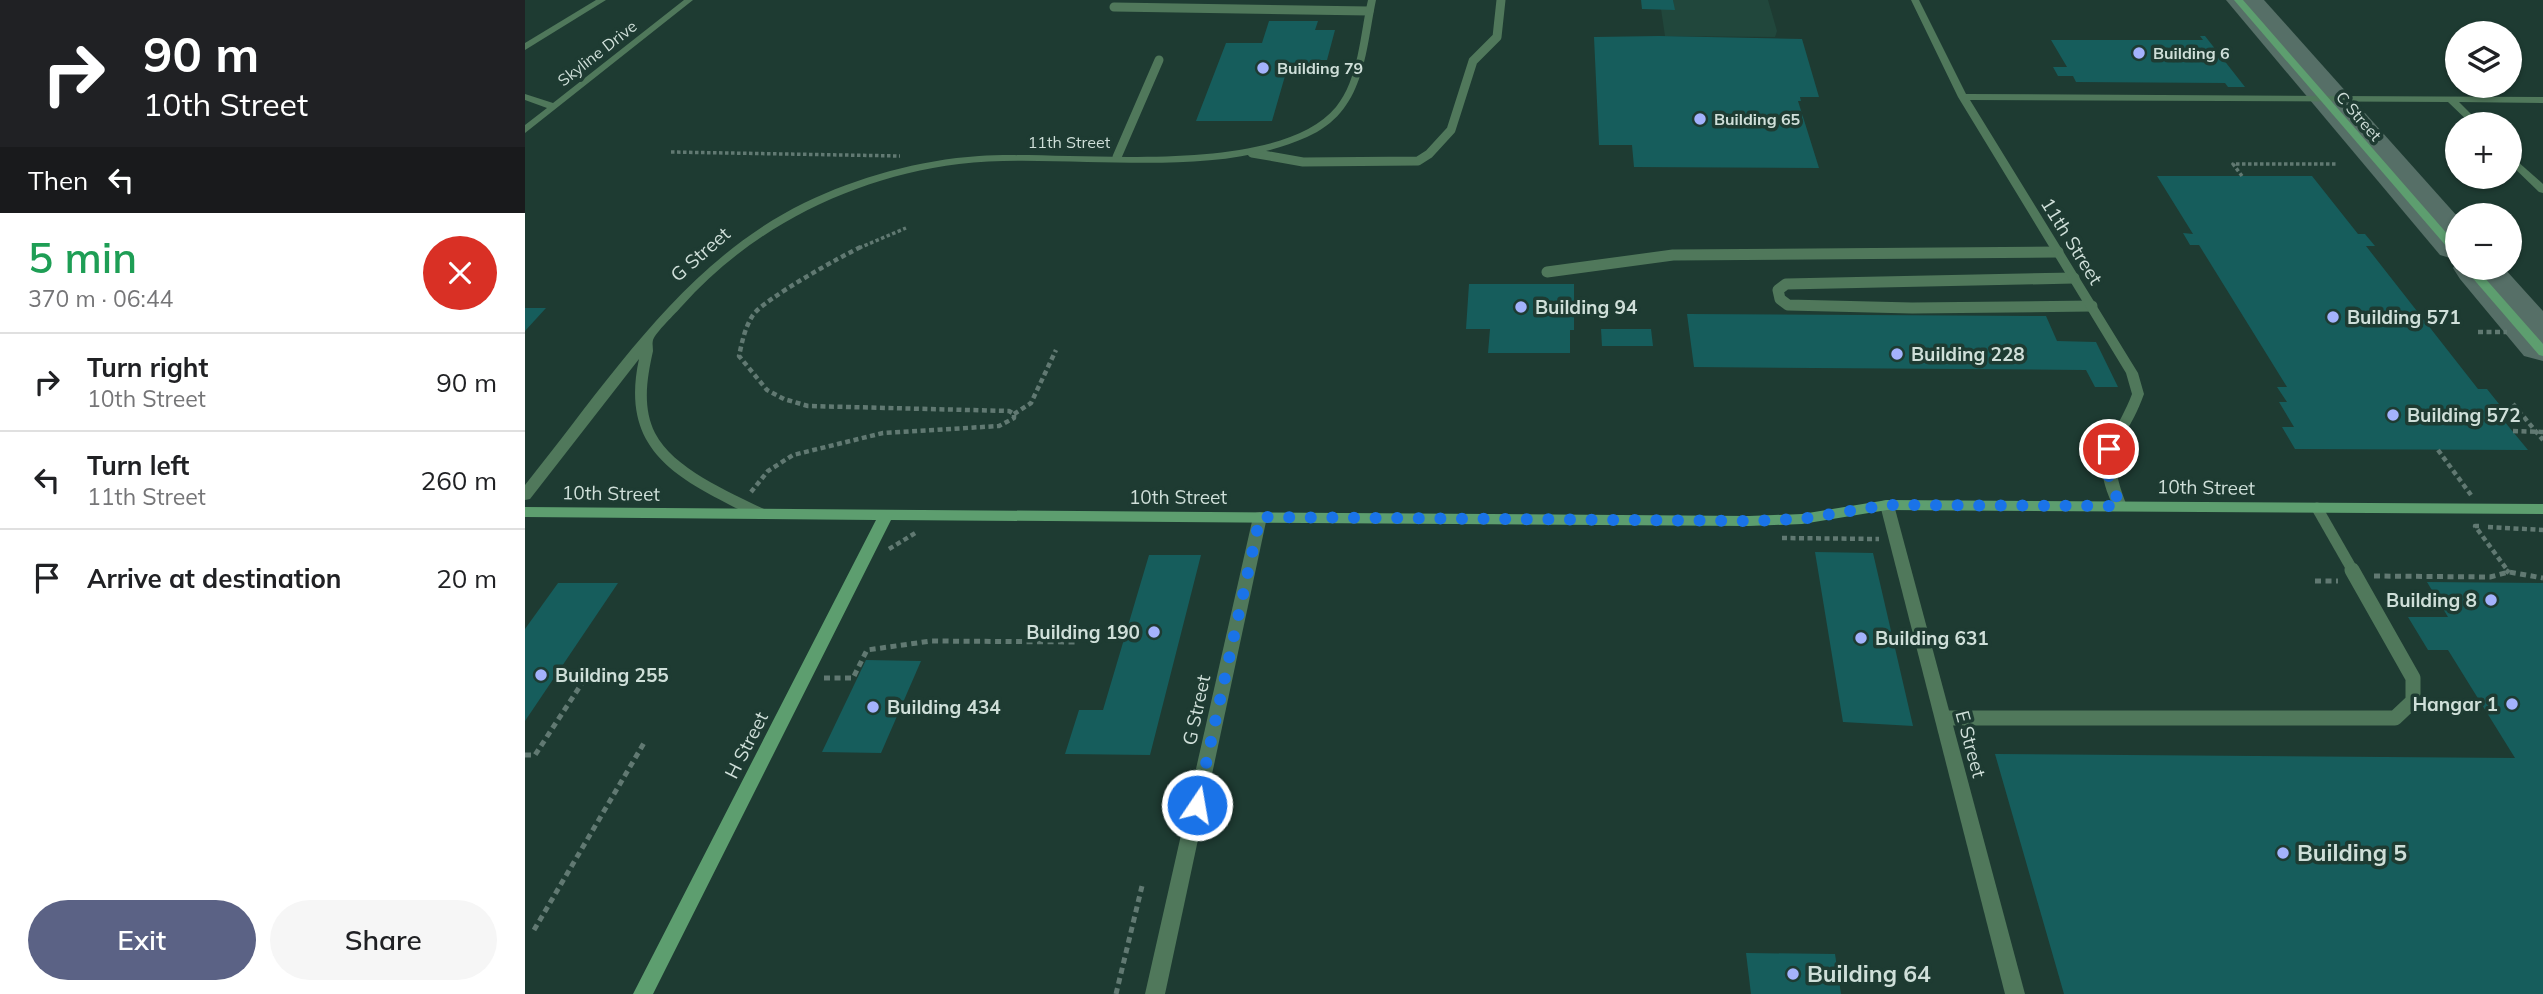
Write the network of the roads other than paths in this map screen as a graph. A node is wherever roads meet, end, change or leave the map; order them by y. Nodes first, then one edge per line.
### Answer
1 (602, 0) edge
2 (689, 0) edge
3 (1500, 0) edge
4 (1915, 0) edge
5 (2238, 0) edge
6 (1370, 6) edge
7 (1114, 7) dead end
8 (525, 47) edge
9 (1159, 60) dead end
10 (525, 97) edge
11 (1962, 97) junction
12 (2451, 99) junction
13 (2324, 100) junction
14 (2543, 100) edge
15 (554, 107) junction
16 (2464, 112) edge
17 (525, 130) edge
18 (1252, 153) junction
19 (1117, 157) junction
20 (981, 158) joint
21 (2522, 170) edge
22 (2543, 190) edge
23 (2445, 239) edge
24 (2058, 252) junction
25 (1547, 272) dead end
26 (2074, 278) junction
27 (2480, 280) edge
28 (2092, 306) junction
29 (650, 335) junction
30 (2543, 352) edge
31 (525, 495) edge
32 (1887, 505) junction
33 (2120, 506) junction
34 (2317, 508) junction
35 (2543, 509) edge
36 (525, 512) edge
37 (763, 514) junction
38 (886, 515) junction
39 (1260, 517) junction
40 (1943, 718) junction
41 (643, 994) edge
42 (1155, 994) edge
43 (2015, 994) edge

1 - 8 street
2 - 15 street, Skyline Drive
3 - 18 lane
4 - 11 street, 11th Street
5 - 13 street, C Street
6 - 7 lane
6 - 18 street, 11th Street
9 - 19 lane
10 - 15 street
11 - 13 street
11 - 24 street, 11th Street
12 - 13 street
12 - 14 street
12 - 16 street
13 - 23 street, C Street
15 - 17 street, Skyline Drive
18 - 19 street, 11th Street
19 - 20 street, 11th Street
20 - 29 street, G Street
21 - 22 street
24 - 25 lane
24 - 26 street, 11th Street
26 - 28 street, 11th Street
26 - 28 lane
27 - 30 street
28 - 33 street, 11th Street
29 - 31 street, G Street
29 - 37 street
32 - 33 street, 10th Street
32 - 39 street, 10th Street
32 - 40 street, E Street
33 - 34 street, 10th Street
34 - 35 street, 10th Street
34 - 40 lane
36 - 37 street, 10th Street
37 - 38 street, 10th Street
38 - 39 street, 10th Street
38 - 41 street, H Street
39 - 42 street, G Street
40 - 43 street, E Street

